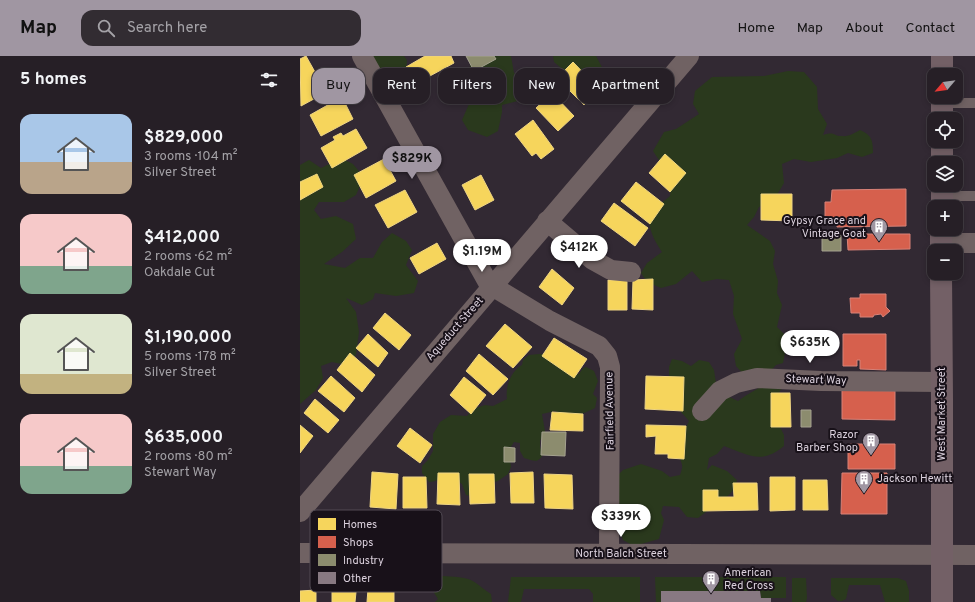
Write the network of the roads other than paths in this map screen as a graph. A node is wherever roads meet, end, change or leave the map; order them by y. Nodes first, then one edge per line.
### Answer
1 (362, 56) edge
2 (690, 56) edge
3 (942, 56) edge
4 (942, 68) edge
5 (975, 103) edge
6 (942, 106) edge
7 (942, 196) edge
8 (975, 196) edge
9 (547, 221) junction
10 (941, 241) edge
11 (975, 243) edge
12 (631, 272) dead end
13 (941, 280) edge
14 (492, 287) junction
15 (942, 382) junction
16 (702, 411) dead end
17 (306, 492) edge
18 (300, 512) edge
19 (300, 553) edge
20 (310, 553) edge
21 (442, 554) edge
22 (609, 554) junction
23 (942, 555) junction
24 (975, 555) edge
25 (942, 602) edge

1 - 14 street
2 - 9 street, Aqueduct Street
3 - 4 main road
5 - 6 lane
7 - 8 lane
9 - 12 street
9 - 14 street, Aqueduct Street
10 - 11 street
13 - 15 main road, West Market Street
14 - 17 street, Aqueduct Street
14 - 22 street, Fairfield Avenue
15 - 16 street, Stewart Way
15 - 23 main road, West Market Street
17 - 18 street, Aqueduct Street
19 - 20 street, North Balch Street
21 - 22 street, North Balch Street
22 - 23 street, North Balch Street
23 - 24 street, North Balch Street
23 - 25 main road, West Market Street

